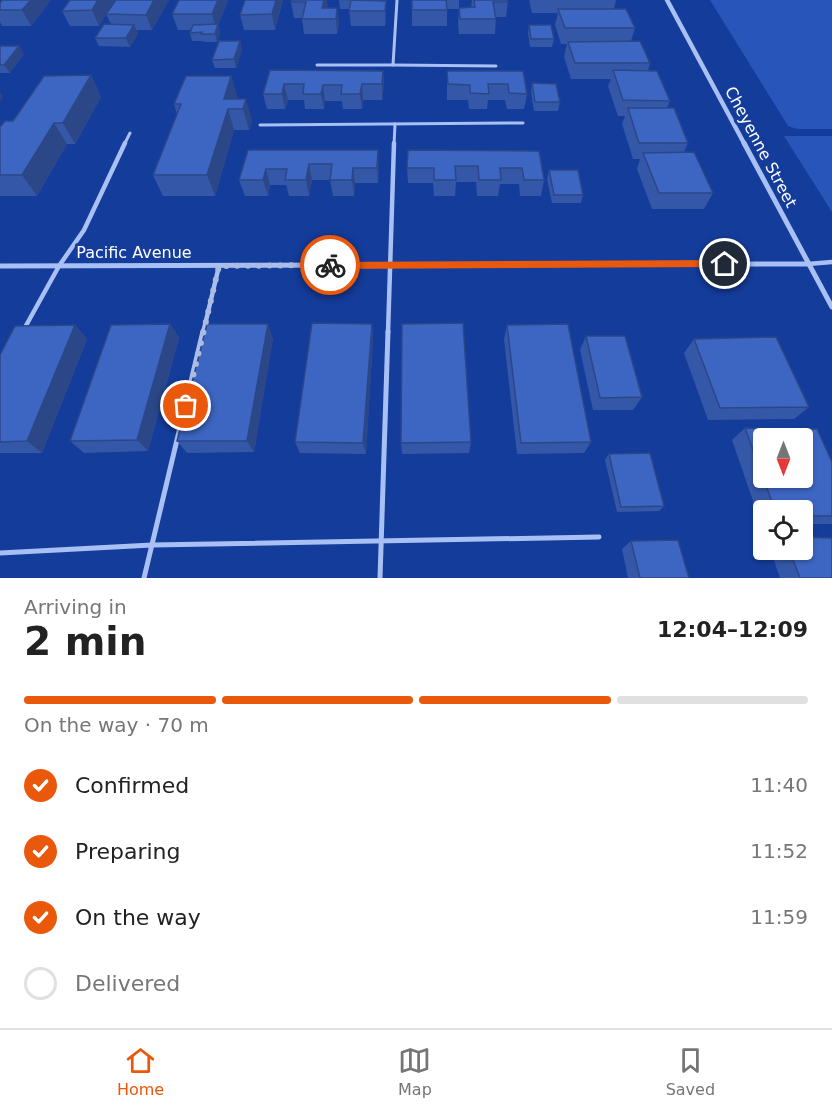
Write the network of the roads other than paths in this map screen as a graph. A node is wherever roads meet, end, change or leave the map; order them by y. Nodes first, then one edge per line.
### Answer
1 (398, 0) edge
2 (667, 0) edge
3 (317, 65) dead end
4 (393, 65) junction
5 (496, 66) dead end
6 (523, 123) dead end
7 (394, 124) junction
8 (260, 125) dead end
9 (129, 134) dead end
10 (832, 262) edge
11 (808, 264) junction
12 (389, 265) junction
13 (0, 266) edge
14 (59, 266) junction
15 (219, 266) junction
16 (832, 307) edge
17 (22, 334) edge
18 (599, 537) dead end
19 (381, 542) junction
20 (152, 545) junction
21 (0, 553) edge
22 (144, 578) edge
23 (380, 578) edge

1 - 4 lane
2 - 11 street, Cheyenne Street
3 - 4 lane
4 - 5 lane
6 - 7 lane
7 - 8 lane
7 - 12 lane
9 - 14 lane
10 - 11 lane
11 - 12 street, Pacific Avenue
11 - 16 street, Cheyenne Street
12 - 15 street, Pacific Avenue
12 - 19 lane
13 - 14 street, Pacific Avenue
14 - 15 street, Pacific Avenue
14 - 17 lane
15 - 20 lane
18 - 19 lane
19 - 20 lane
19 - 23 lane
20 - 21 lane
20 - 22 lane

